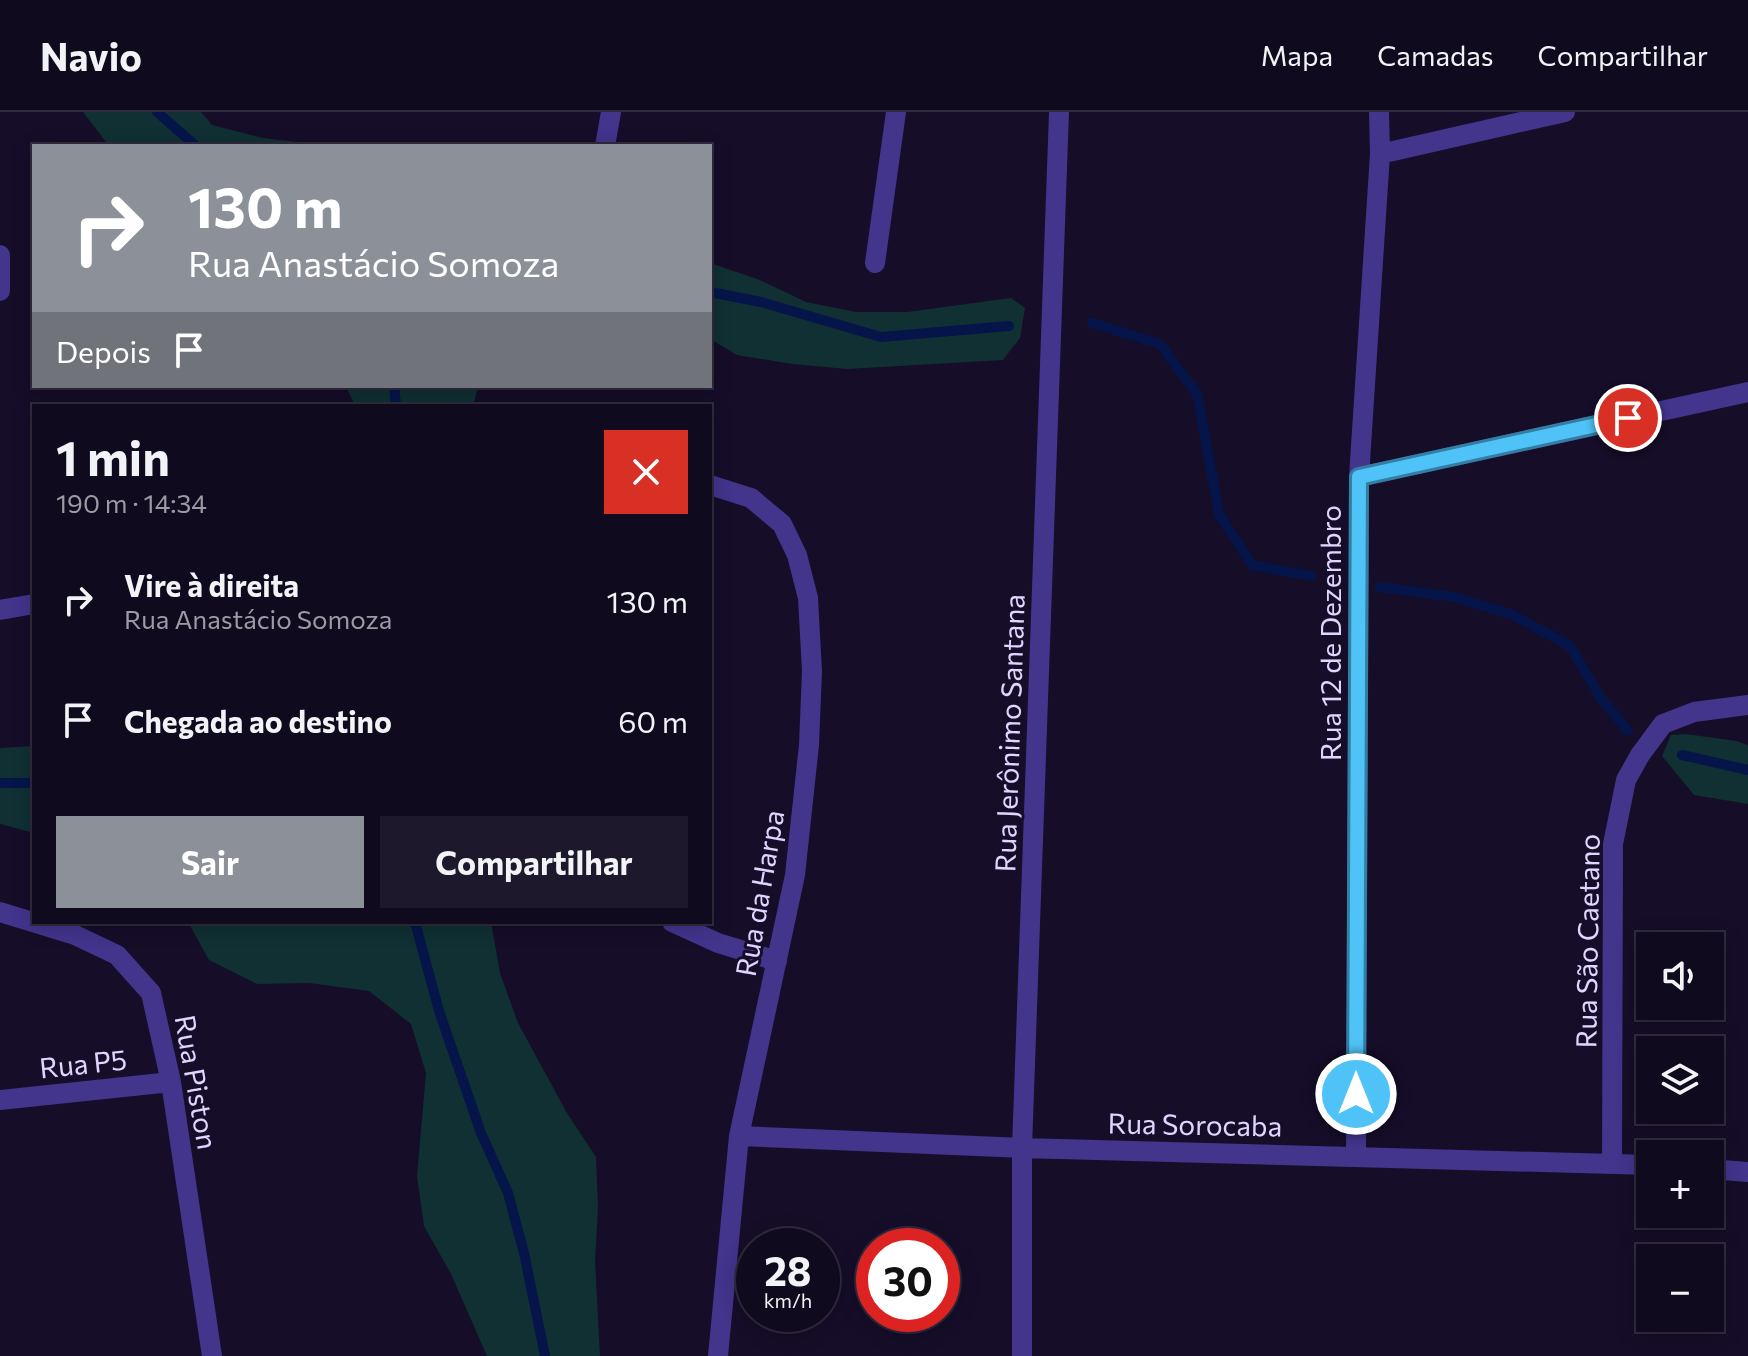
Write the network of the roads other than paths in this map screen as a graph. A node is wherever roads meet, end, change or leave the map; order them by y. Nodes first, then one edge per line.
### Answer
1 (611, 112) edge
2 (896, 112) edge
3 (1059, 112) edge
4 (1379, 112) edge
5 (1565, 112) edge
6 (605, 144) edge
7 (1380, 154) junction
8 (0, 255) edge
9 (875, 263) dead end
10 (0, 291) edge
11 (1748, 392) edge
12 (1359, 477) junction
13 (712, 486) edge
14 (32, 604) edge
15 (0, 610) edge
16 (1748, 705) edge
17 (0, 912) edge
18 (32, 922) edge
19 (39, 924) edge
20 (676, 924) edge
21 (777, 961) junction
22 (171, 1082) junction
23 (0, 1100) edge
24 (739, 1136) junction
25 (1022, 1148) junction
26 (1356, 1156) junction
27 (1612, 1163) junction
28 (1636, 1164) edge
29 (1724, 1170) edge
30 (1748, 1172) edge
31 (212, 1356) edge
32 (718, 1356) edge
33 (1022, 1356) edge

1 - 6 street
2 - 9 street
3 - 25 street, Rua Jerônimo Santana
4 - 7 street, Rua 12 de Dezembro
5 - 7 street
7 - 12 street, Rua 12 de Dezembro
8 - 10 street
11 - 12 street
12 - 26 street, Rua 12 de Dezembro
13 - 21 street, Rua da Harpa
14 - 15 street
16 - 27 street, Rua São Caetano
17 - 18 street, Rua Piston
19 - 22 street, Rua Piston
20 - 21 street
21 - 24 street, Rua da Harpa
22 - 23 street, Rua P5
22 - 31 street, Rua Piston
24 - 25 street, Rua Sorocaba
24 - 32 street, Rua da Harpa
25 - 26 street, Rua Sorocaba
25 - 33 street, Rua Jerônimo Santana
26 - 27 street, Rua Sorocaba
27 - 28 street, Rua Sorocaba
29 - 30 street

